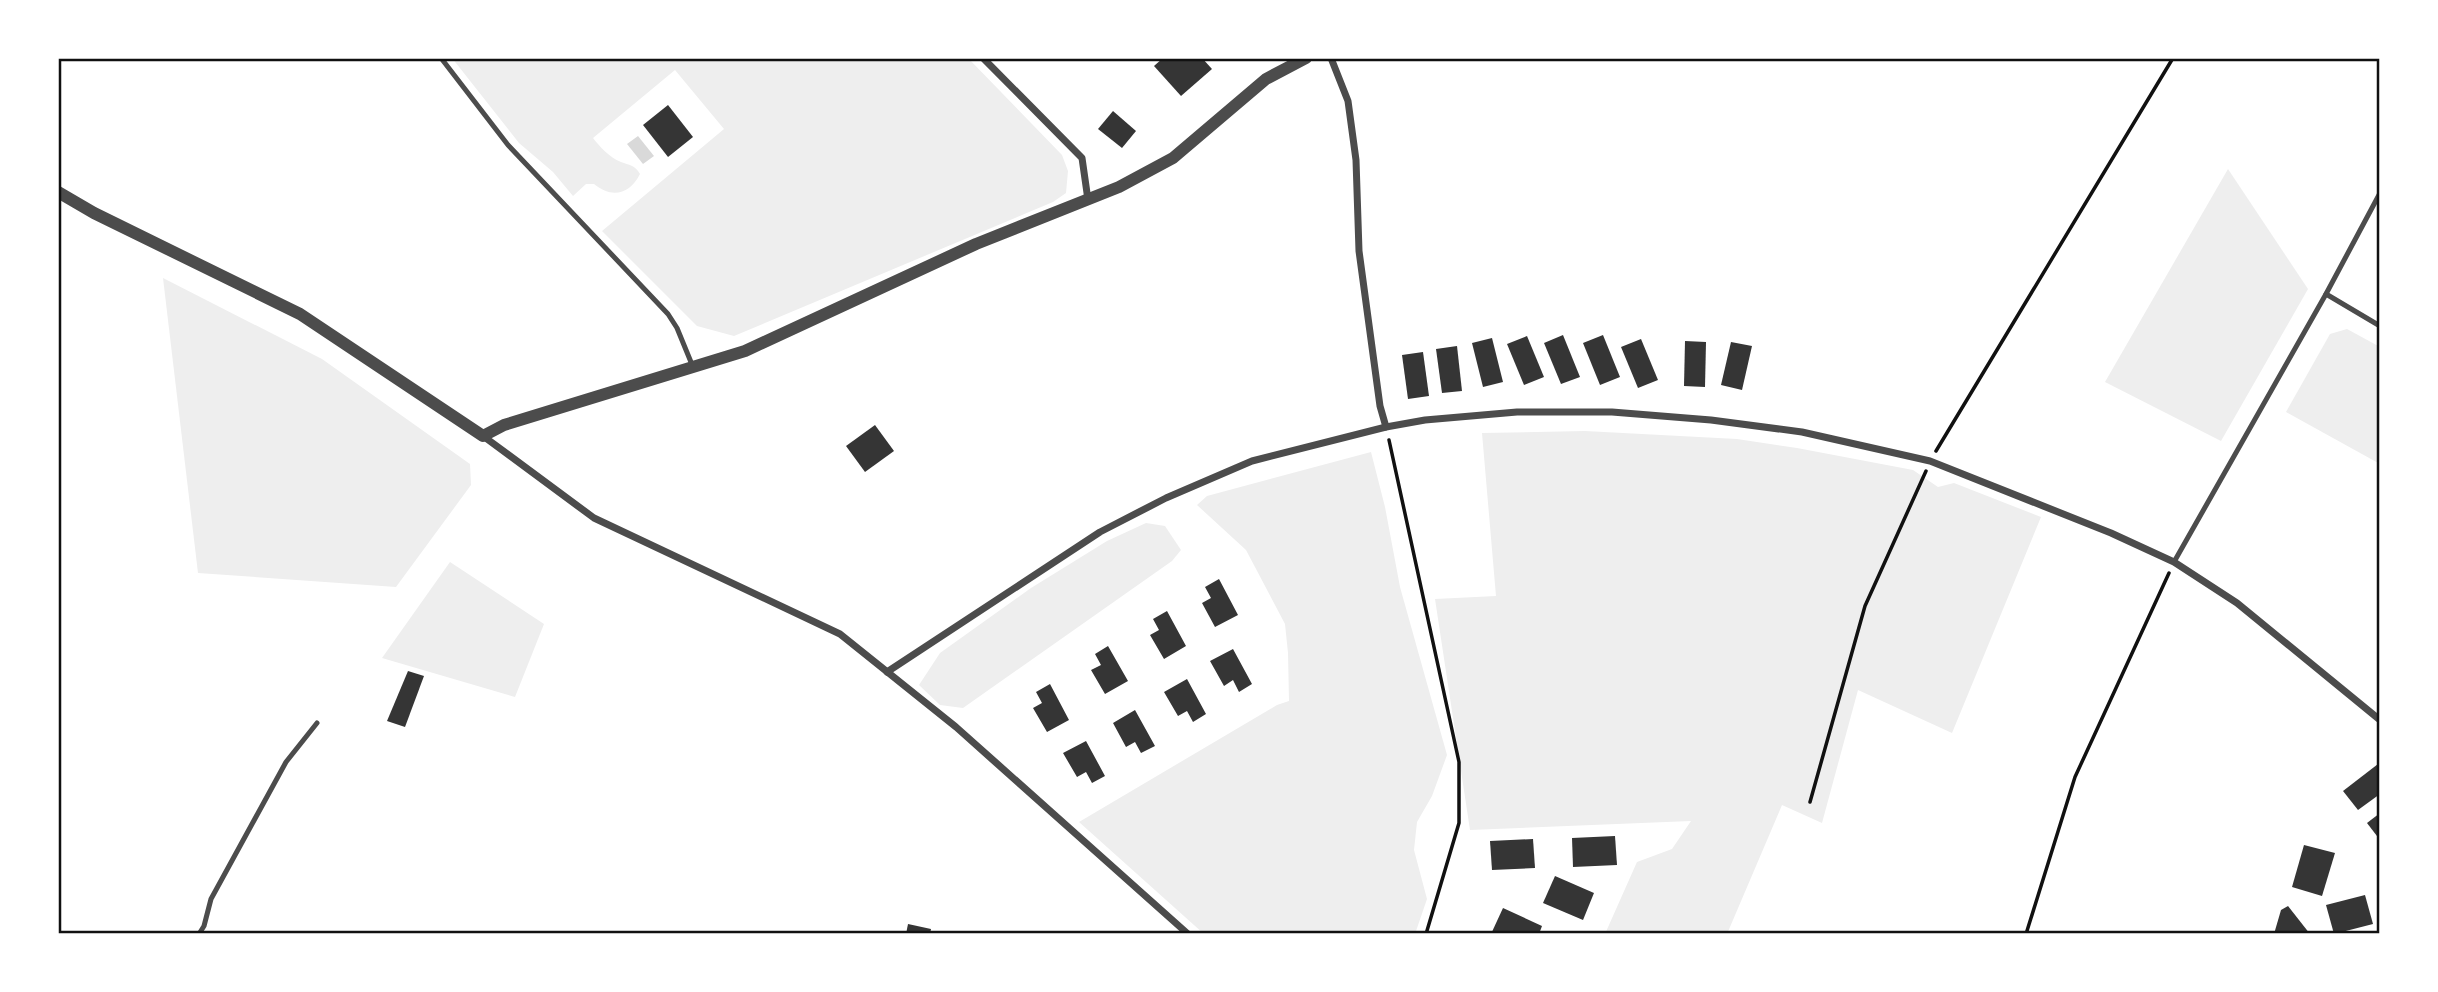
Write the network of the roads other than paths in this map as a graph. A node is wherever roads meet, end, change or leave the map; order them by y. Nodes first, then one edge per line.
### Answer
1 (441, 58) edge
2 (983, 58) edge
3 (1306, 58) edge
4 (1331, 58) edge
5 (58, 192) edge
6 (2380, 193) edge
7 (1088, 200) junction
8 (2326, 294) junction
9 (2380, 326) edge
10 (693, 367) junction
11 (1386, 427) junction
12 (482, 436) junction
13 (2174, 562) junction
14 (887, 671) junction
15 (2380, 720) edge
16 (317, 723) dead end
17 (199, 934) edge
18 (1188, 934) edge

1 - 10 lane
2 - 7 street
3 - 7 street
4 - 11 street
5 - 12 street
6 - 8 lane
7 - 10 street
8 - 9 lane
8 - 13 lane
10 - 12 street
11 - 13 street
11 - 14 street
12 - 14 street
13 - 15 street
14 - 18 street
16 - 17 lane

